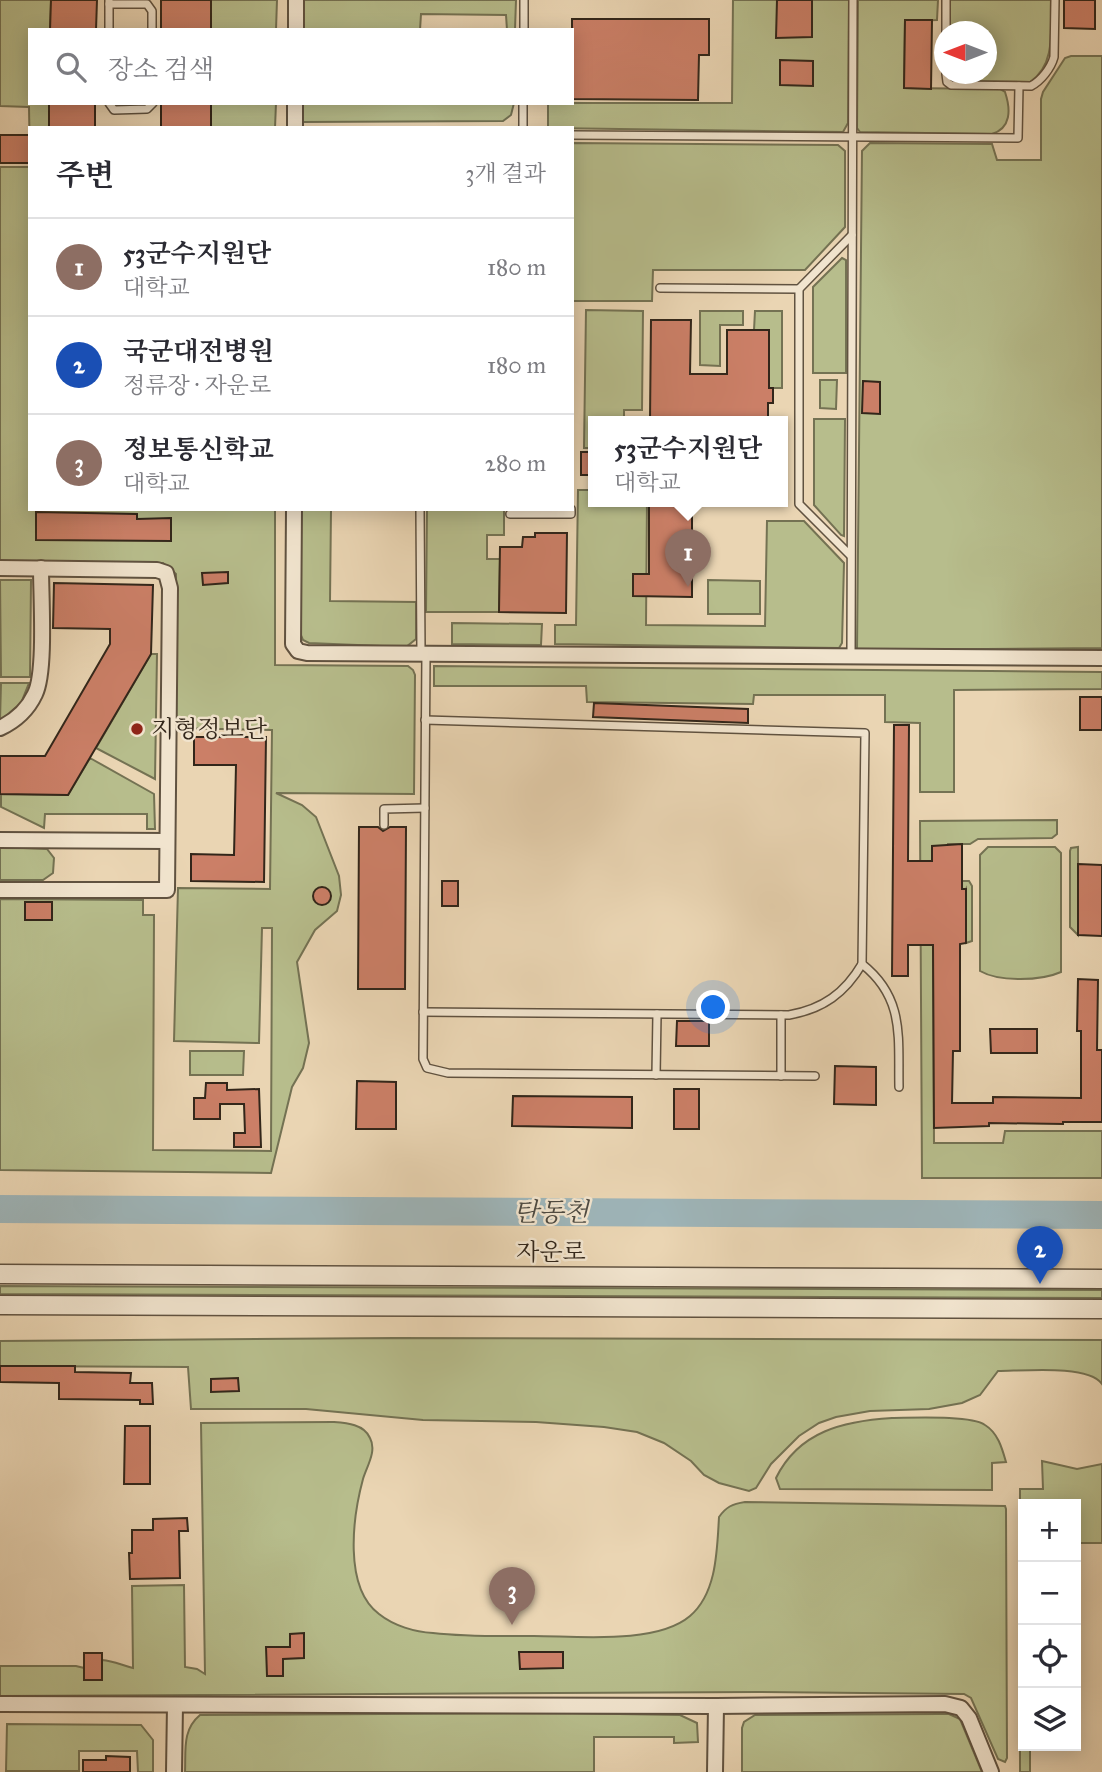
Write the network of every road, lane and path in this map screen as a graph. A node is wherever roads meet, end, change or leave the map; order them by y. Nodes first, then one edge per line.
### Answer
1 (296, 0) edge
2 (524, 0) edge
3 (853, 0) edge
4 (946, 0) edge
5 (1055, 0) edge
6 (109, 2) edge
7 (946, 21) edge
8 (109, 28) edge
9 (152, 28) edge
10 (296, 28) edge
11 (524, 28) edge
12 (950, 84) edge
13 (1018, 86) junction
14 (110, 105) edge
15 (151, 105) edge
16 (295, 105) edge
17 (523, 105) edge
18 (295, 126) edge
19 (523, 126) edge
20 (574, 135) edge
21 (852, 137) junction
22 (852, 234) junction
23 (660, 288) dead end
24 (799, 289) junction
25 (294, 511) edge
26 (420, 511) edge
27 (571, 511) edge
28 (510, 514) dead end
29 (850, 555) junction
30 (0, 568) edge
31 (41, 568) junction
32 (423, 654) junction
33 (851, 656) junction
34 (1102, 658) edge
35 (425, 720) junction
36 (0, 728) edge
37 (425, 808) junction
38 (384, 825) dead end
39 (0, 840) edge
40 (167, 842) junction
41 (0, 890) edge
42 (862, 964) junction
43 (423, 1012) junction
44 (657, 1014) junction
45 (781, 1016) junction
46 (656, 1075) junction
47 (781, 1076) junction
48 (815, 1076) dead end
49 (899, 1087) dead end
50 (0, 1274) edge
51 (1102, 1279) edge
52 (0, 1305) edge
53 (1102, 1309) edge
54 (0, 1704) edge
55 (175, 1705) junction
56 (716, 1706) junction
57 (174, 1772) edge
58 (715, 1772) edge
59 (991, 1772) edge

1 - 10 street
2 - 11 lane
3 - 21 lane
4 - 7 lane
5 - 13 lane
6 - 8 lane
6 - 9 lane
12 - 13 lane
13 - 21 lane
14 - 15 lane
16 - 18 street
17 - 19 lane
20 - 21 lane
21 - 22 lane
22 - 24 lane
22 - 29 lane
23 - 24 lane
24 - 29 lane
25 - 32 street
26 - 32 lane
27 - 28 lane
29 - 33 lane
30 - 31 street
31 - 36 street
31 - 40 street
32 - 33 street
32 - 35 lane
33 - 34 street
35 - 37 lane
35 - 42 lane
37 - 38 lane
37 - 43 lane
39 - 40 street
40 - 41 street
42 - 45 lane
42 - 49 lane
43 - 44 lane
43 - 46 lane
44 - 45 lane
44 - 46 lane
45 - 47 lane
46 - 47 lane
47 - 48 lane
50 - 51 street, 자운로
52 - 53 street
54 - 55 street
55 - 56 street
55 - 57 street
56 - 58 street
56 - 59 street

